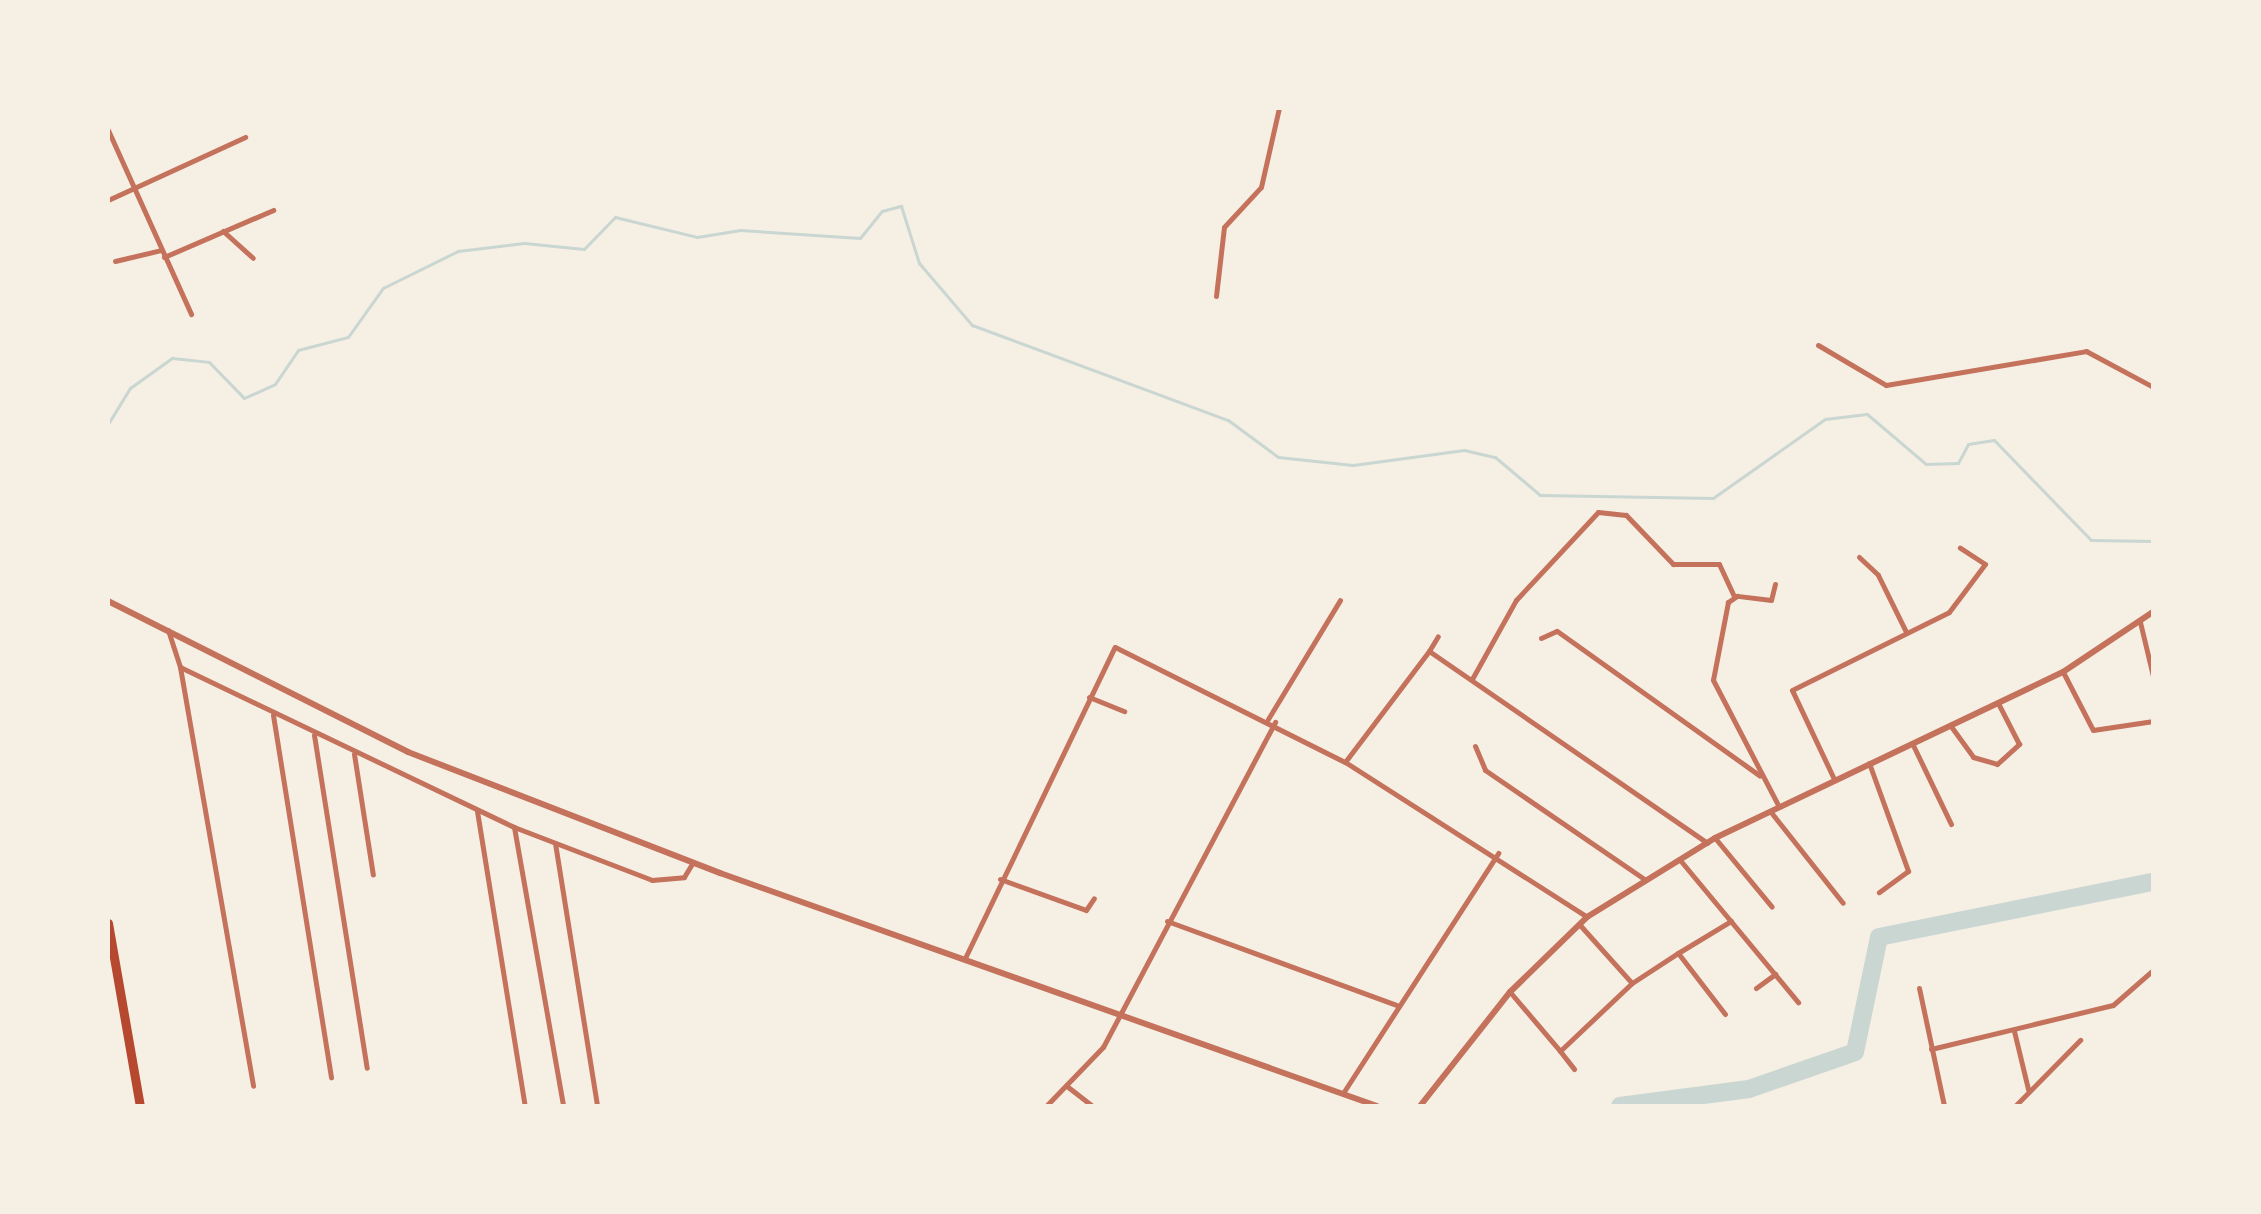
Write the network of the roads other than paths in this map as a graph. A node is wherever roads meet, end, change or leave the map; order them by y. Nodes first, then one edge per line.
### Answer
1 (1279, 108) edge
2 (108, 130) edge
3 (245, 137) dead end
4 (132, 187) junction
5 (108, 200) edge
6 (273, 210) dead end
7 (223, 231) junction
8 (161, 250) junction
9 (164, 257) junction
10 (253, 258) dead end
11 (115, 261) dead end
12 (1216, 296) dead end
13 (191, 314) dead end
14 (1818, 345) dead end
15 (2153, 387) edge
16 (1960, 548) dead end
17 (1859, 557) dead end
18 (1775, 584) dead end
19 (1734, 596) junction
20 (1340, 600) dead end
21 (108, 601) edge
22 (2153, 612) edge
23 (2140, 622) junction
24 (168, 629) junction
25 (1906, 632) junction
26 (1438, 636) dead end
27 (1541, 638) dead end
28 (1429, 651) junction
29 (180, 667) junction
30 (2063, 672) junction
31 (2153, 676) edge
32 (1472, 679) junction
33 (1089, 697) junction
34 (1998, 703) junction
35 (1124, 711) dead end
36 (274, 715) junction
37 (1272, 720) junction
38 (2153, 721) edge
39 (1950, 725) junction
40 (314, 734) junction
41 (1912, 743) junction
42 (1475, 746) dead end
43 (354, 753) junction
44 (1345, 762) junction
45 (1869, 763) junction
46 (1764, 779) junction
47 (1834, 779) junction
48 (1779, 807) junction
49 (477, 810) junction
50 (1770, 811) junction
51 (1951, 824) dead end
52 (514, 827) junction
53 (1715, 838) junction
54 (555, 843) junction
55 (1707, 843) junction
56 (1498, 853) junction
57 (1679, 859) junction
58 (693, 862) junction
59 (373, 875) dead end
60 (1000, 879) junction
61 (1644, 879) junction
62 (1879, 892) dead end
63 (1094, 898) dead end
64 (1843, 903) dead end
65 (1772, 907) dead end
66 (1587, 917) junction
67 (1167, 921) junction
68 (1731, 921) junction
69 (108, 923) edge
70 (1578, 924) junction
71 (1678, 953) junction
72 (965, 958) junction
73 (2153, 970) edge
74 (1775, 974) junction
75 (1632, 983) junction
76 (1756, 988) dead end
77 (1919, 988) dead end
78 (1510, 992) junction
79 (1798, 1002) dead end
80 (1396, 1005) junction
81 (1725, 1014) dead end
82 (1120, 1017) junction
83 (2014, 1031) junction
84 (2080, 1040) dead end
85 (1931, 1049) junction
86 (1560, 1051) junction
87 (367, 1068) dead end
88 (1574, 1069) dead end
89 (331, 1077) dead end
90 (253, 1086) dead end
91 (1068, 1087) junction
92 (2028, 1089) junction
93 (1343, 1093) junction
94 (140, 1106) edge
95 (525, 1106) edge
96 (563, 1106) edge
97 (597, 1106) edge
98 (1046, 1106) edge
99 (1092, 1106) edge
100 (1377, 1106) edge
101 (1420, 1106) edge
102 (1944, 1106) edge
103 (2015, 1106) edge

1 - 12 street
2 - 4 street
3 - 4 street
4 - 5 street
4 - 8 street
6 - 7 street
7 - 9 street
7 - 10 street
8 - 9 street
8 - 11 street
9 - 13 street
14 - 15 street
16 - 25 street
17 - 25 street
18 - 19 street
19 - 32 street
19 - 46 street
20 - 37 street
21 - 24 street
22 - 23 street
23 - 30 street
23 - 31 street
24 - 29 street
24 - 58 street
25 - 47 street
26 - 28 street
27 - 46 street
28 - 32 street
28 - 44 street
29 - 36 street
29 - 90 street
30 - 34 street
30 - 38 street
32 - 55 street
33 - 35 street
33 - 37 street
33 - 60 street
34 - 39 street
34 - 39 street
36 - 40 street
36 - 89 street
37 - 44 street
37 - 67 street
39 - 41 street
40 - 43 street
40 - 87 street
41 - 45 street
41 - 51 street
42 - 61 street
43 - 49 street
43 - 59 street
44 - 56 street
45 - 47 street
45 - 62 street
46 - 48 street
47 - 48 street
48 - 50 street
49 - 52 street
49 - 95 street
50 - 53 street
50 - 64 street
52 - 54 street
52 - 96 street
53 - 55 street
53 - 65 street
54 - 58 street
54 - 97 street
55 - 57 street
56 - 66 street
56 - 80 street
57 - 61 street
57 - 68 street
58 - 72 street
60 - 63 street
60 - 72 street
61 - 66 street
66 - 70 street
67 - 80 street
67 - 82 street
68 - 71 street
68 - 74 street
69 - 94 highway
70 - 75 street
70 - 78 street
71 - 75 street
71 - 81 street
72 - 82 street
73 - 83 street
74 - 76 street
74 - 79 street
75 - 86 street
77 - 85 street
78 - 86 street
78 - 101 street
80 - 93 street
82 - 91 street
82 - 93 street
83 - 85 street
83 - 92 street
84 - 92 street
85 - 102 street
86 - 88 street
91 - 98 street
91 - 99 street
92 - 103 street
93 - 100 street

